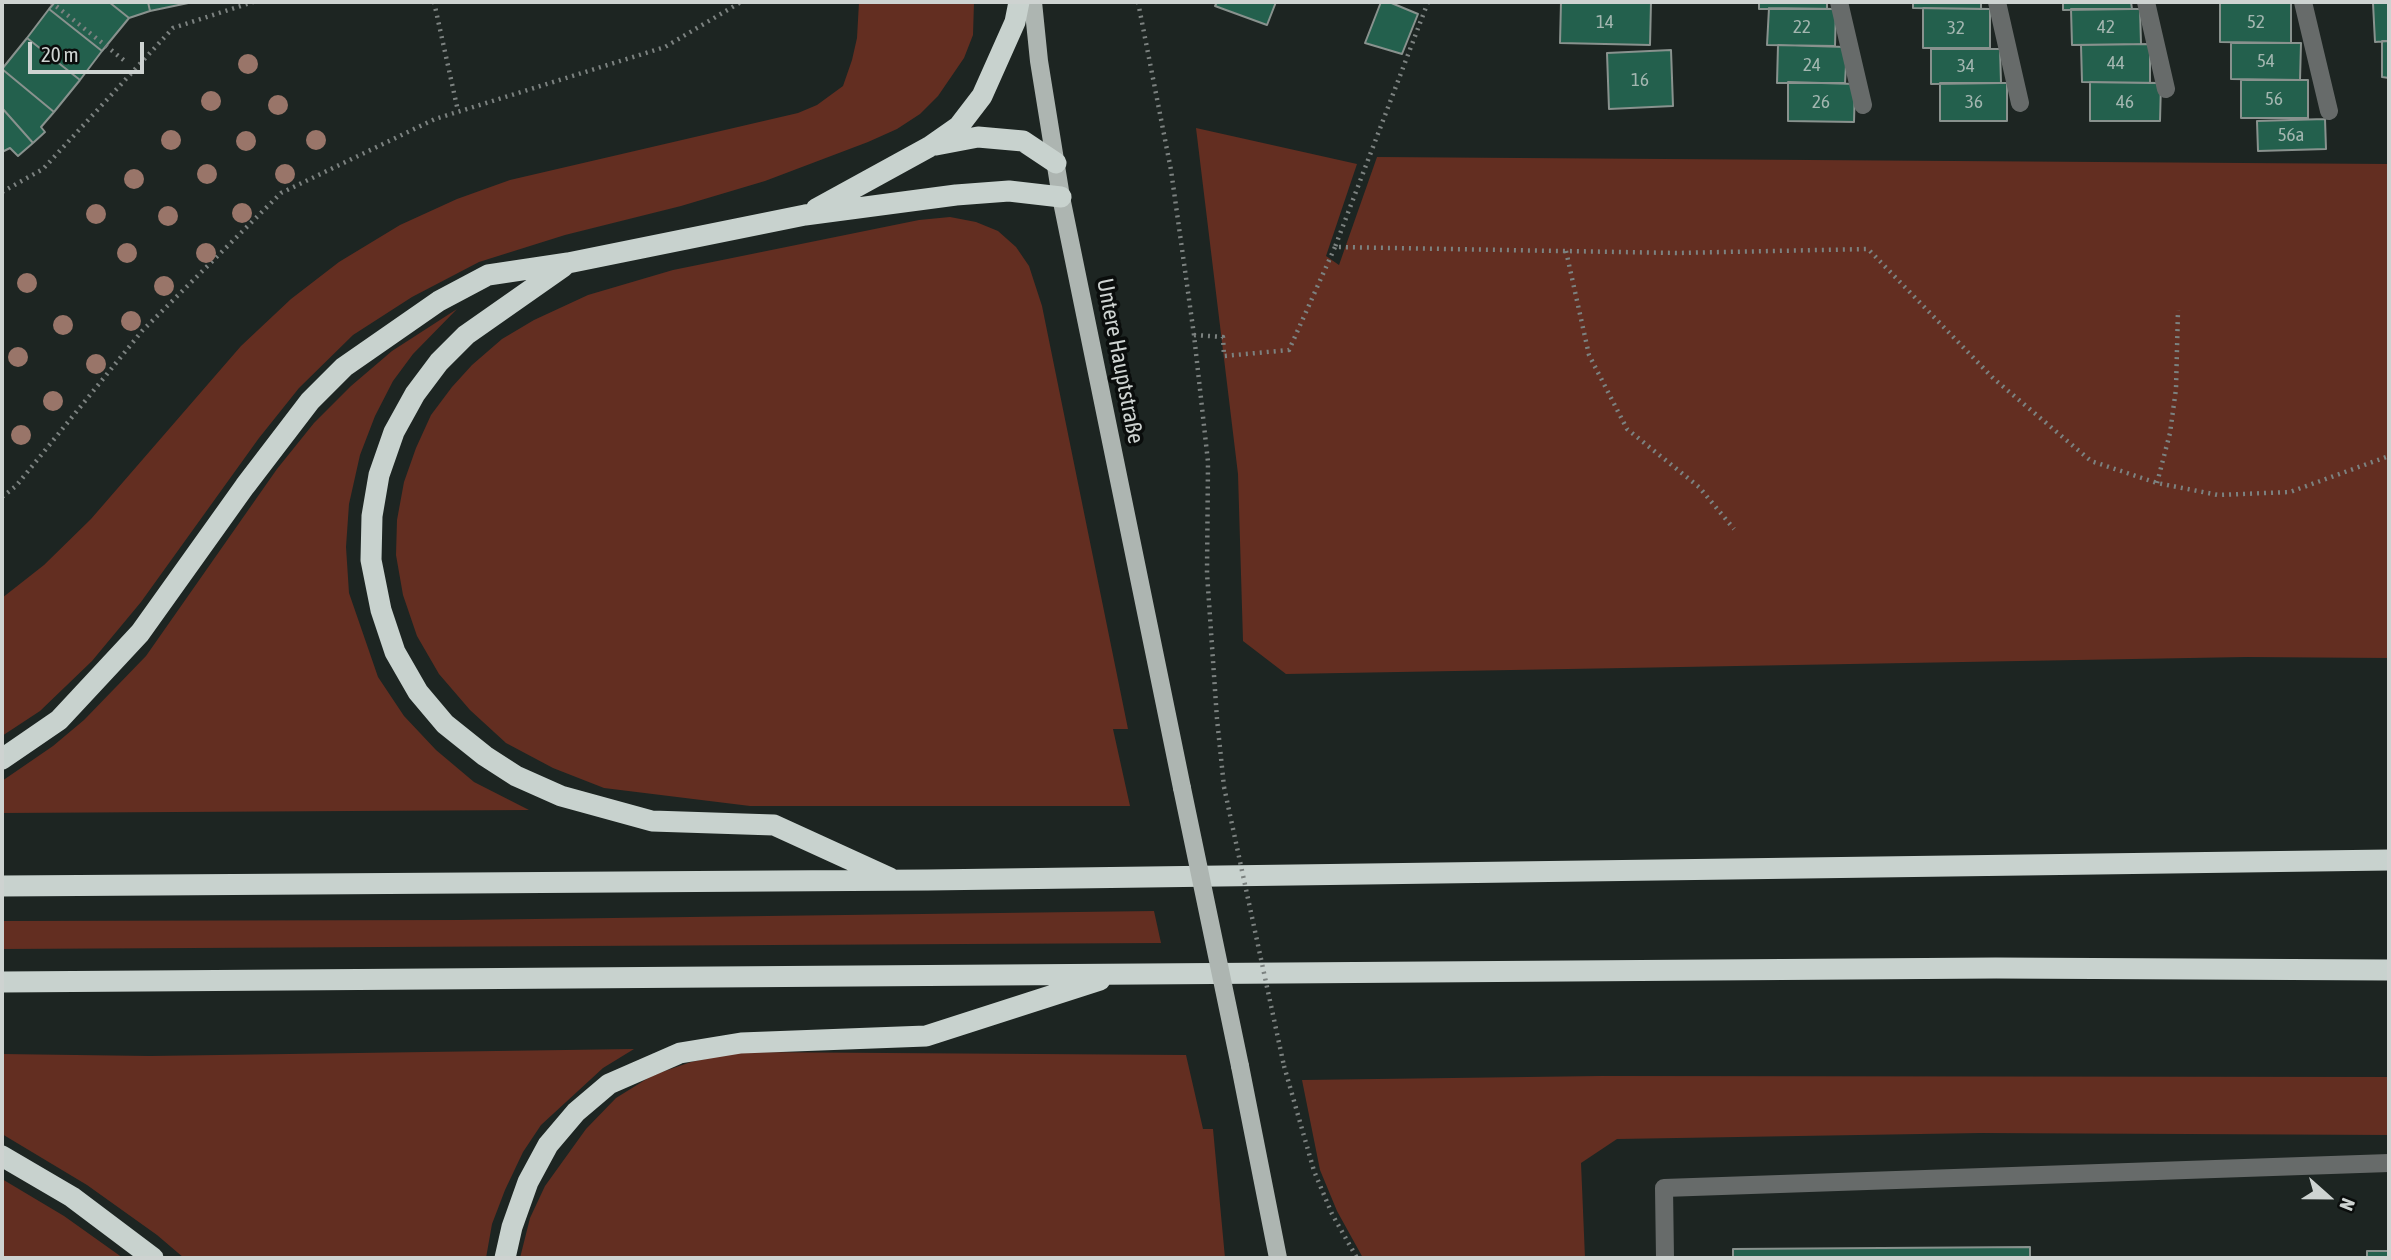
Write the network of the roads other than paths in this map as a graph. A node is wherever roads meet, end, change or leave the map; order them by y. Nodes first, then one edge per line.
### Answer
1 (1019, 2) edge
2 (1033, 2) edge
3 (1839, 2) edge
4 (1997, 2) edge
5 (2146, 2) edge
6 (2303, 2) edge
7 (2166, 89) dead end
8 (2020, 103) dead end
9 (1863, 105) dead end
10 (2329, 111) dead end
11 (929, 147) junction
12 (1056, 163) junction
13 (1062, 197) junction
14 (805, 215) junction
15 (568, 263) junction
16 (2, 759) edge
17 (2389, 860) edge
18 (895, 880) junction
19 (2, 886) edge
20 (2389, 970) edge
21 (1121, 973) junction
22 (2, 982) edge
23 (2, 1156) edge
24 (2389, 1163) edge
25 (153, 1258) edge
26 (505, 1258) edge
27 (1278, 1258) edge
28 (1665, 1258) edge

1 - 11 highway
2 - 12 main road, Untere Hauptstraße
3 - 9 street
4 - 8 street
5 - 7 street
6 - 10 street
11 - 12 highway
11 - 14 highway
12 - 13 main road, Untere Hauptstraße
13 - 14 highway
13 - 27 main road, Untere Hauptstraße, bridge
14 - 15 highway
15 - 16 highway
15 - 18 highway
17 - 18 highway
18 - 19 highway
20 - 21 highway
21 - 22 highway
21 - 26 highway
23 - 25 highway
24 - 28 street

